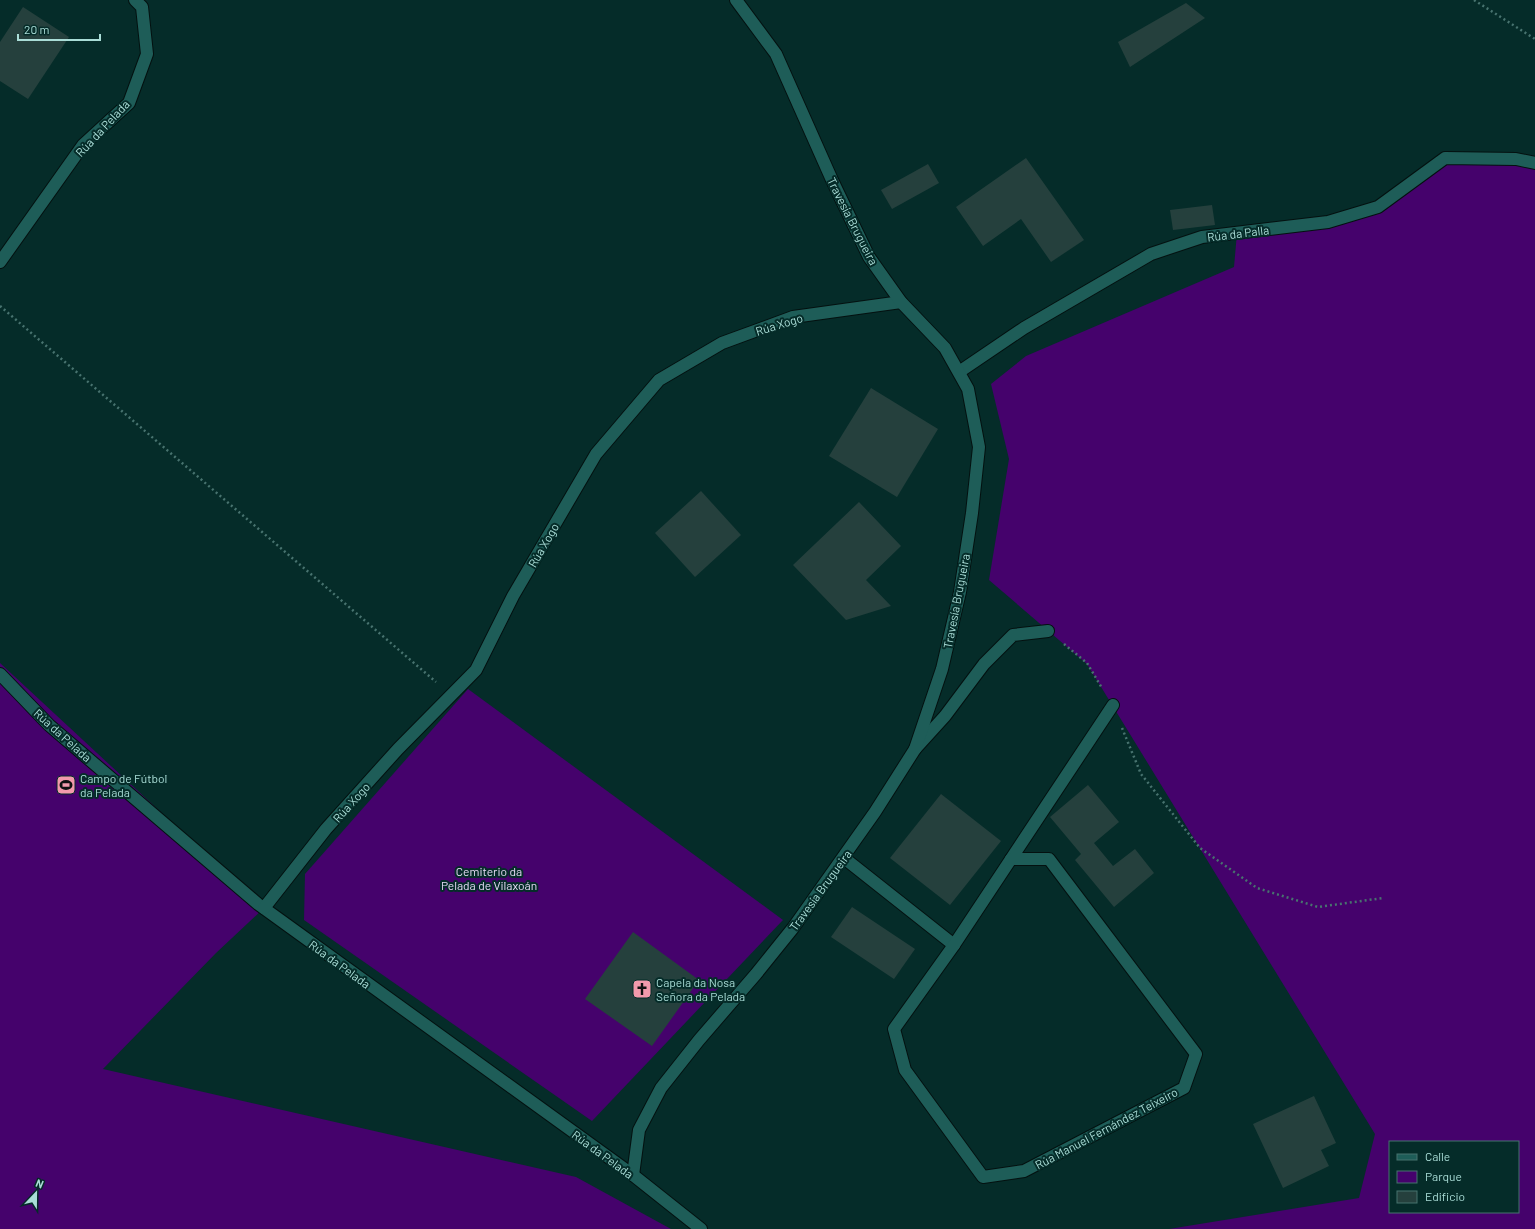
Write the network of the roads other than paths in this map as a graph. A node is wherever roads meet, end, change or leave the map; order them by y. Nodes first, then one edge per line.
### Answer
1 (135, 0) edge
2 (736, 0) edge
3 (1535, 163) edge
4 (0, 262) edge
5 (901, 302) junction
6 (959, 372) junction
7 (1048, 631) road end
8 (0, 674) edge
9 (1112, 705) road end
10 (914, 749) junction
11 (844, 858) junction
12 (1011, 859) junction
13 (264, 908) junction
14 (954, 945) junction
15 (633, 1175) junction
16 (701, 1229) edge

1 - 4 street, Rúa da Pelada
2 - 5 street, Travesía Brugueira
3 - 6 street, Rúa da Palla
5 - 6 street, Travesía Brugueira
5 - 13 street, Rúa Xogo
6 - 10 street, Travesía Brugueira
7 - 10 street
8 - 13 street, Rúa da Pelada
9 - 12 street
10 - 11 street, Travesía Brugueira
11 - 14 street
11 - 15 street, Travesía Brugueira
12 - 14 street, Rúa Manuel Fernández Teixeiro
12 - 14 street, Rúa Manuel Fernández Teixeiro
13 - 15 street, Rúa da Pelada
15 - 16 street, Rúa da Pelada

